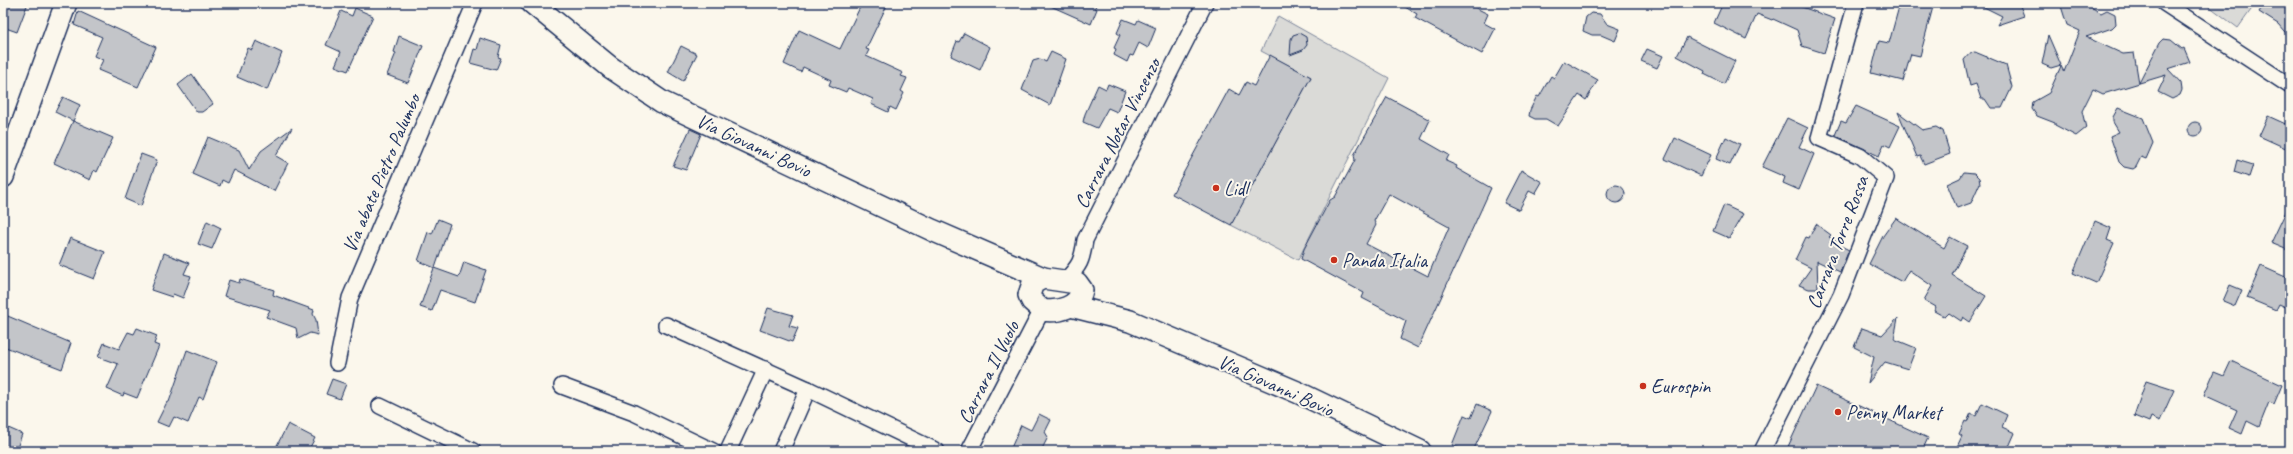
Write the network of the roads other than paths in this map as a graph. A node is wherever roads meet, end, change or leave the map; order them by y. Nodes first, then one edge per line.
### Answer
1 (66, 3) edge
2 (475, 3) edge
3 (532, 3) edge
4 (1205, 3) edge
5 (1856, 3) edge
6 (2164, 3) edge
7 (2290, 86) edge
8 (3, 177) edge
9 (995, 257) junction
10 (1043, 278) junction
11 (1073, 292) junction
12 (1029, 295) junction
13 (1042, 310) junction
14 (666, 325) dead end
15 (337, 363) dead end
16 (766, 369) junction
17 (562, 386) dead end
18 (808, 389) junction
19 (380, 406) dead end
20 (473, 451) edge
21 (713, 451) edge
22 (728, 451) edge
23 (781, 451) edge
24 (937, 451) edge
25 (969, 451) edge
26 (1420, 451) edge
27 (1762, 451) edge

1 - 8 main road
2 - 15 street, Via abate Pietro Palumbo
3 - 9 main road, Via Giovanni Bovio
4 - 11 street, Carrara Notar Vincenzo
5 - 27 street, Carrara Torre Rossa
6 - 7 street
9 - 10 main road, Via Giovanni Bovio
9 - 12 main road
10 - 11 main road
10 - 12 main road
11 - 13 main road
11 - 26 main road, Via Giovanni Bovio
12 - 13 main road
13 - 25 street, Carrara Il Vuolo
14 - 16 street
16 - 18 street
16 - 22 street
17 - 21 street
18 - 23 street
18 - 24 street
19 - 20 street

